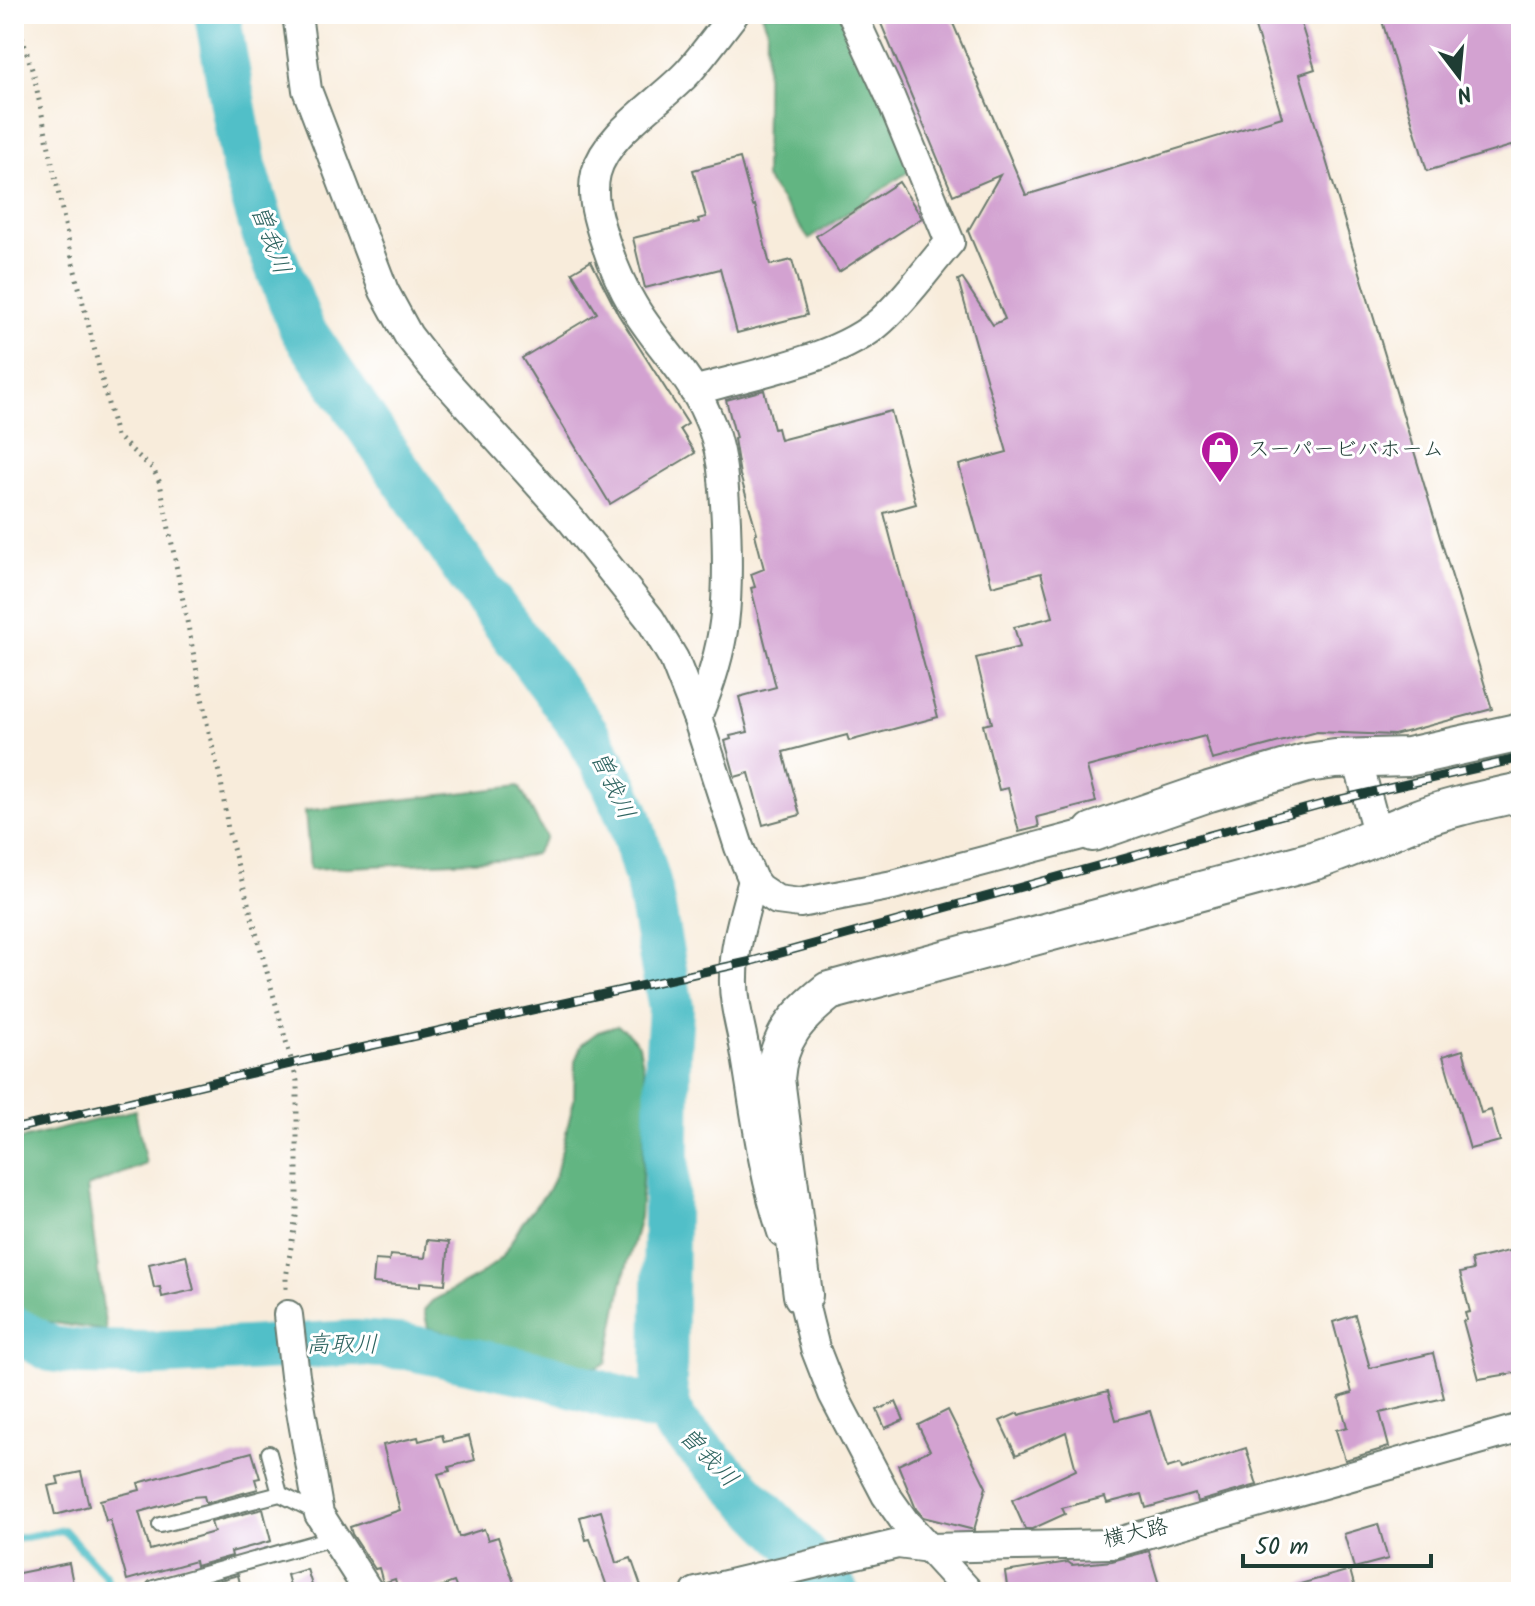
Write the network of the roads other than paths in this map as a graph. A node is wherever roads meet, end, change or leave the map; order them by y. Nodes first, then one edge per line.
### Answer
1 (297, 14) edge
2 (734, 14) edge
3 (852, 14) edge
4 (694, 391) junction
5 (697, 717) junction
6 (1521, 732) edge
7 (1357, 759) junction
8 (1521, 792) edge
9 (1093, 832) joint
10 (1378, 836) junction
11 (753, 880) junction
12 (803, 1295) junction
13 (288, 1315) road end
14 (1521, 1428) edge
15 (269, 1453) dead end
16 (280, 1494) junction
17 (160, 1525) dead end
18 (325, 1526) junction
19 (929, 1548) junction
20 (154, 1588) dead end
21 (704, 1590) edge
22 (369, 1592) edge
23 (969, 1592) edge

1 - 5 street
2 - 4 street
3 - 4 street
4 - 5 street
5 - 11 street
6 - 7 street
7 - 9 street
7 - 10 street
8 - 10 street
9 - 11 street
10 - 12 street
11 - 12 street
12 - 19 street
13 - 18 street
14 - 19 street, 横大路
15 - 16 lane
16 - 17 lane
16 - 18 lane
18 - 20 lane
18 - 22 street
19 - 21 street, 横大路
19 - 23 street

